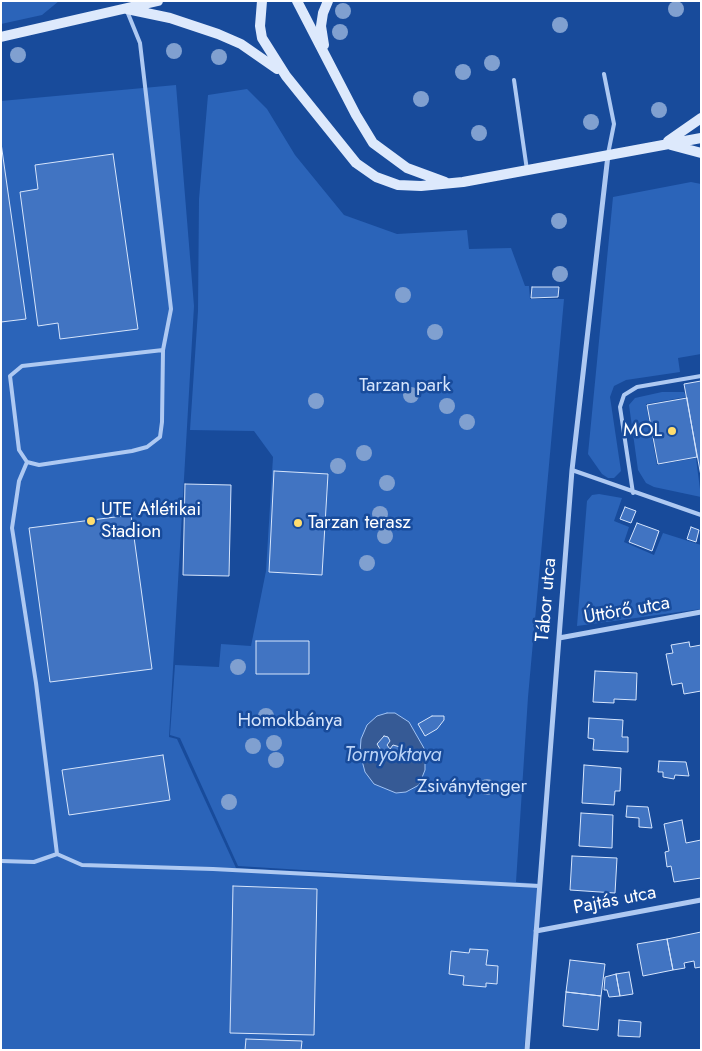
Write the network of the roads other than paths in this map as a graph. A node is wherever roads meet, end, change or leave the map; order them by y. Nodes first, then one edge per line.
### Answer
1 (158, 1) edge
2 (262, 1) edge
3 (297, 1) edge
4 (328, 1) edge
5 (127, 9) junction
6 (1, 37) edge
7 (335, 74) junction
8 (604, 74) dead end
9 (286, 76) junction
10 (514, 80) dead end
11 (701, 118) edge
12 (701, 138) edge
13 (665, 143) junction
14 (701, 152) edge
15 (608, 154) junction
16 (527, 170) junction
17 (448, 183) junction
18 (163, 350) junction
19 (701, 376) edge
20 (27, 462) junction
21 (572, 470) junction
22 (633, 493) junction
23 (701, 515) edge
24 (701, 612) edge
25 (559, 638) junction
26 (57, 854) junction
27 (1, 862) edge
28 (540, 886) junction
29 (701, 900) edge
30 (536, 931) junction
31 (527, 1050) edge

1 - 5 street
2 - 9 street
3 - 7 street
4 - 7 street
5 - 6 street
5 - 9 street
5 - 18 lane
7 - 17 street
8 - 15 lane
9 - 17 street
10 - 16 lane
11 - 13 street
12 - 13 street
13 - 14 street
13 - 15 street
15 - 16 street
15 - 21 street, Tábor utca
16 - 17 street
18 - 20 lane
18 - 20 lane
19 - 22 lane
20 - 26 lane
21 - 22 lane
21 - 25 street, Tábor utca
22 - 23 lane
24 - 25 street, Úttörő utca
25 - 28 street, Tábor utca
26 - 27 lane
26 - 28 lane
28 - 30 street, Tábor utca
29 - 30 street, Pajtás utca
30 - 31 street, Tábor utca

